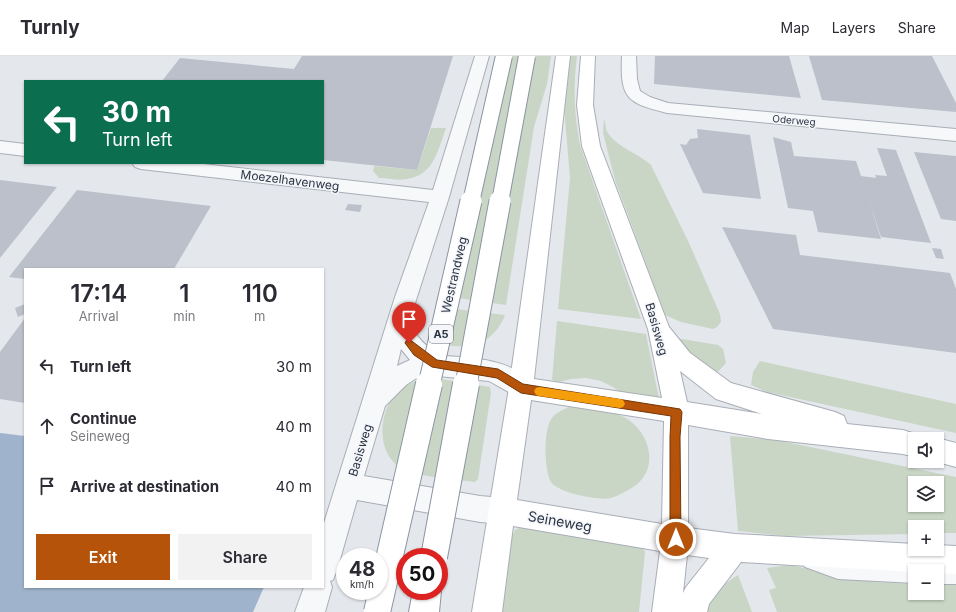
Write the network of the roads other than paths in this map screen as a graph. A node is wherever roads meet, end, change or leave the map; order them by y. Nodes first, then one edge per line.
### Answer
1 (482, 56) edge
2 (504, 56) edge
3 (527, 56) edge
4 (563, 56) edge
5 (588, 56) edge
6 (629, 56) edge
7 (956, 135) edge
8 (0, 147) edge
9 (24, 150) edge
10 (150, 164) edge
11 (440, 197) junction
12 (399, 324) junction
13 (659, 329) junction
14 (435, 364) junction
15 (521, 388) junction
16 (677, 412) junction
17 (370, 416) junction
18 (908, 444) edge
19 (908, 444) edge
20 (944, 452) edge
21 (956, 455) edge
22 (349, 486) junction
23 (503, 511) junction
24 (676, 539) junction
25 (436, 548) edge
26 (735, 548) junction
27 (772, 551) junction
28 (956, 560) edge
29 (324, 567) edge
30 (908, 575) edge
31 (944, 576) edge
32 (956, 576) edge
33 (318, 588) edge
34 (426, 600) edge
35 (310, 612) edge
36 (377, 612) edge
37 (424, 612) edge
38 (487, 612) edge
39 (667, 612) edge
40 (692, 612) edge

1 - 11 street, Basisweg
2 - 36 main road, Westrandweg / A5, bridge
3 - 25 main road, bridge
4 - 15 main road
5 - 13 main road, Basisweg
6 - 7 street, Oderweg
8 - 9 street
10 - 11 street, Moezelhavenweg
11 - 12 street, Basisweg
12 - 14 street
12 - 17 street, Basisweg
13 - 16 main road, Basisweg
13 - 18 main road
14 - 15 street
14 - 17 street
15 - 16 main road
15 - 23 main road
16 - 19 main road
16 - 24 main road, Basisweg
17 - 22 street, Basisweg
20 - 21 main road
22 - 23 street, Seineweg
22 - 29 street, Basisweg
23 - 24 main road, Seineweg
23 - 38 main road
24 - 26 main road, Seineweg
24 - 39 main road, Basisweg
26 - 27 main road, Seineweg
26 - 40 main road
27 - 28 main road, Seineweg
27 - 30 lane, Seineweg
31 - 32 lane
33 - 35 street
34 - 37 main road

